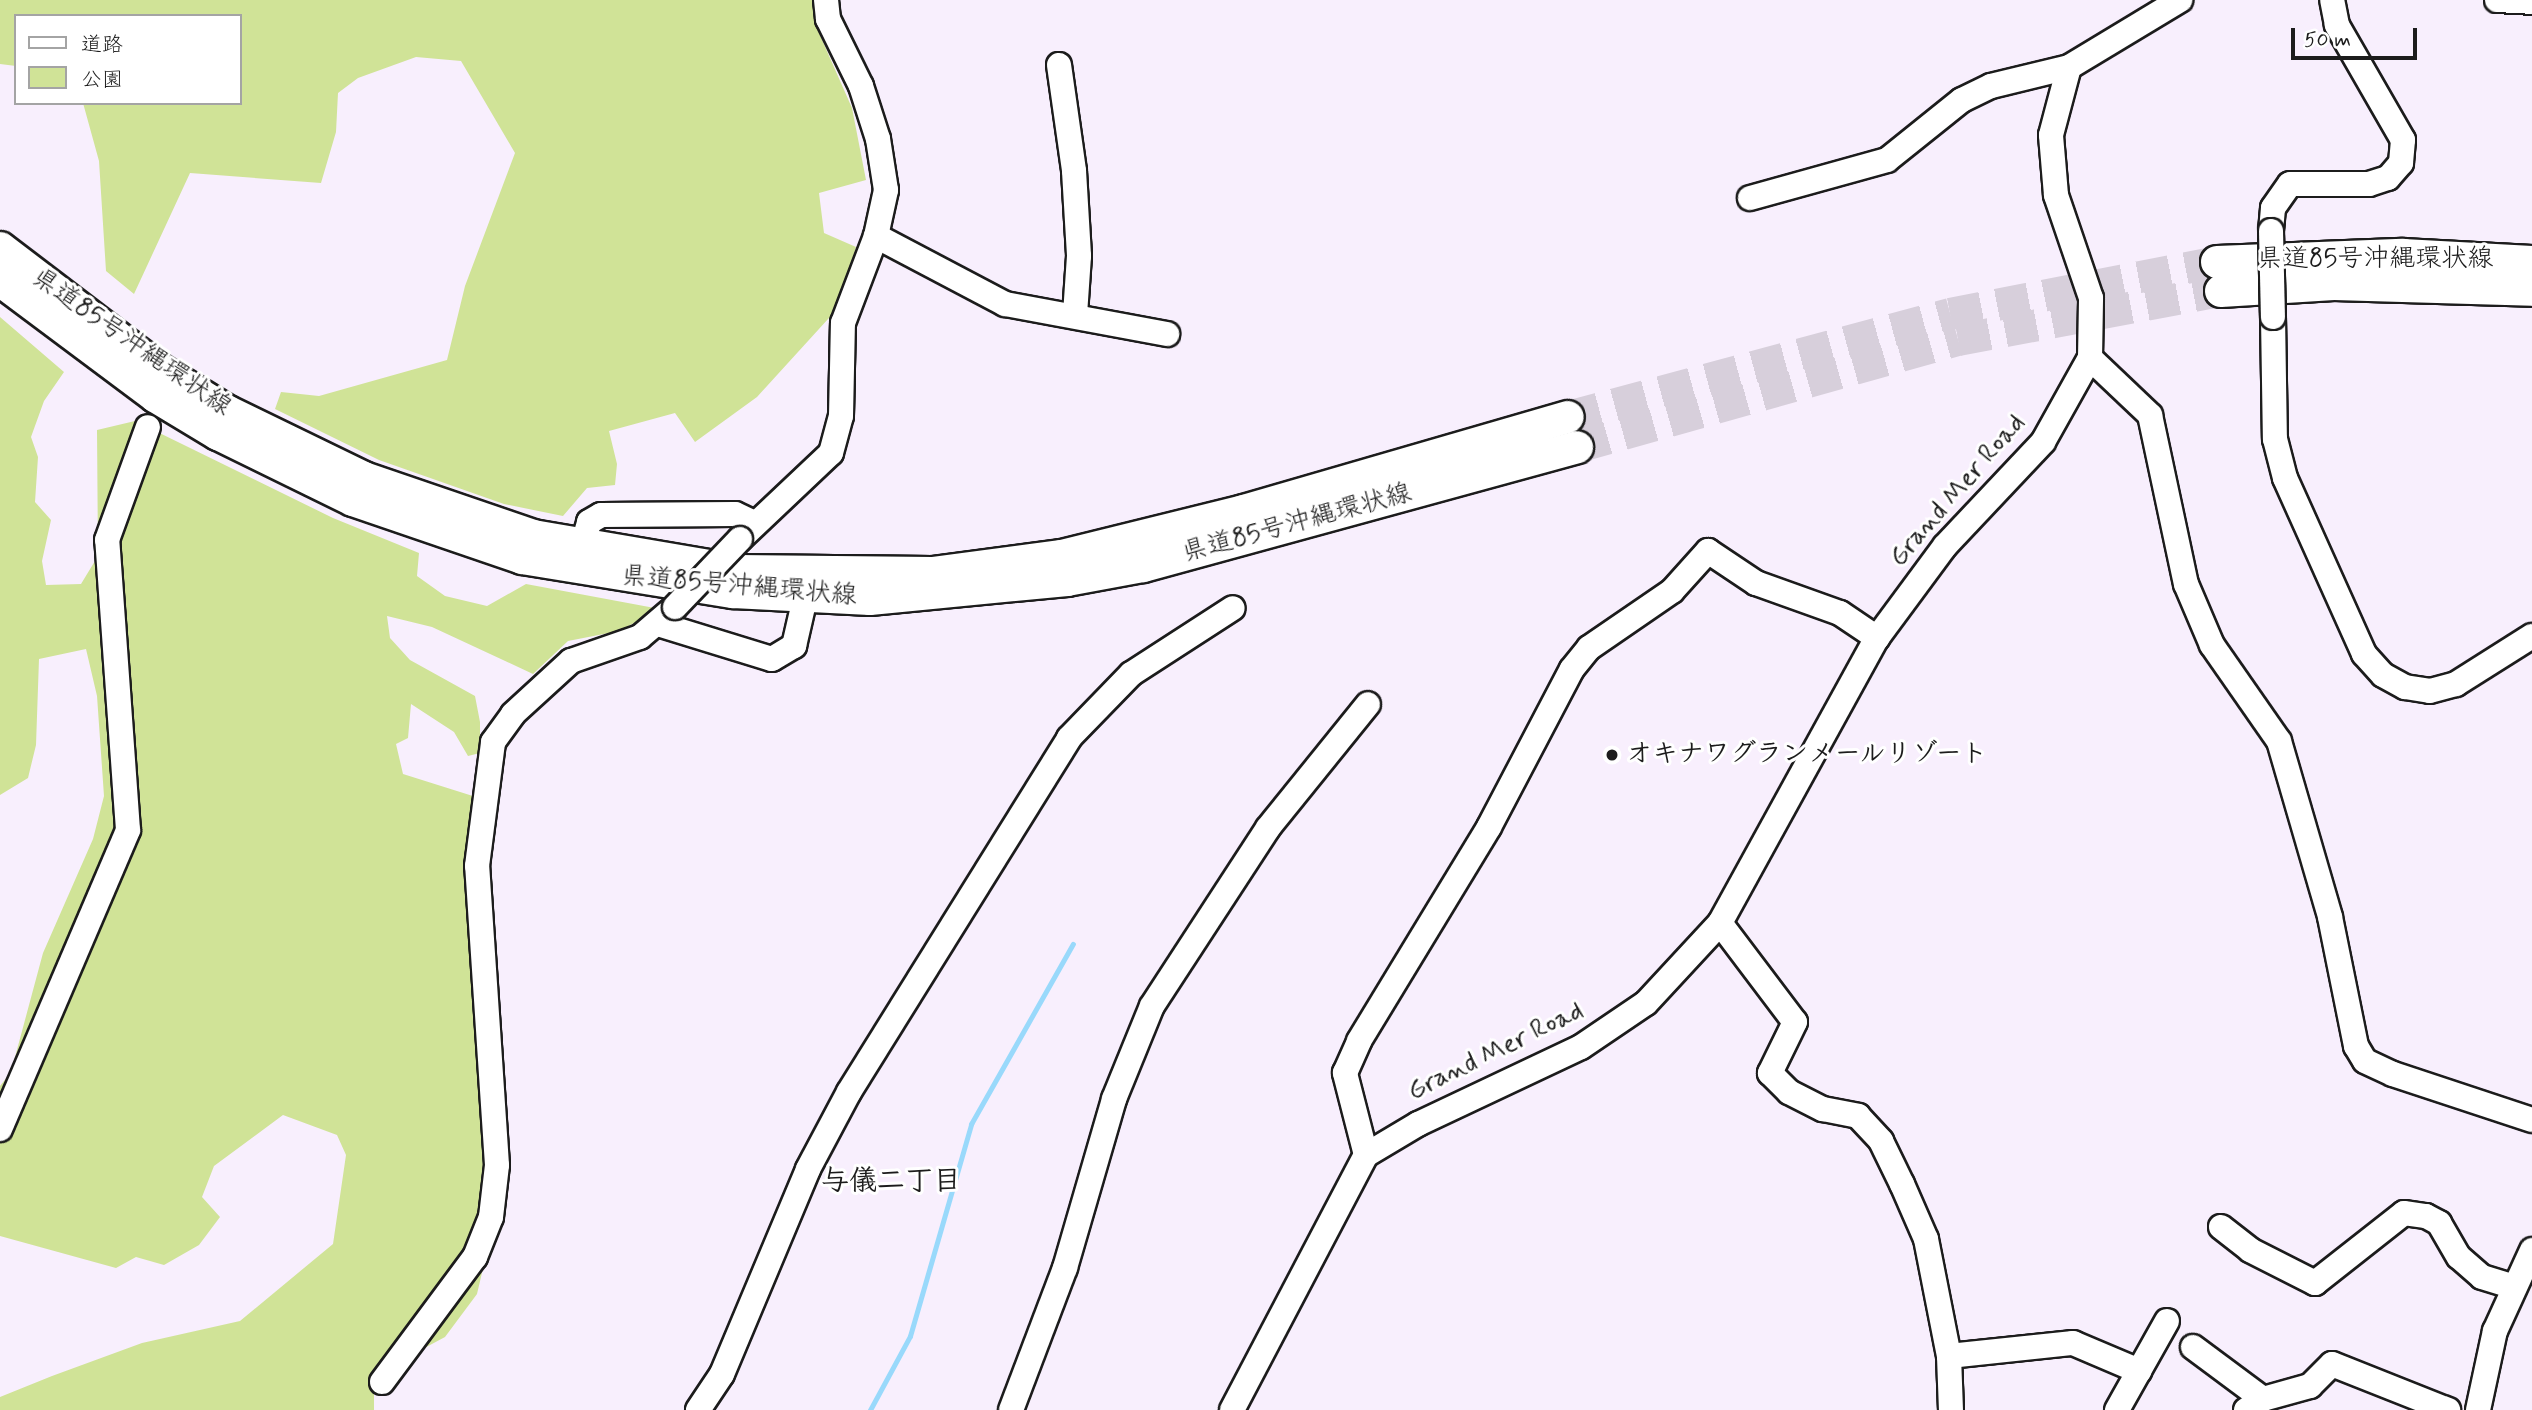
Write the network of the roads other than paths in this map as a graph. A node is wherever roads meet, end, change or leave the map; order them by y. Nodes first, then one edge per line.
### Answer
1 (826, 0) edge
2 (2180, 0) edge
3 (2332, 0) edge
4 (2497, 0) edge
5 (2532, 2) edge
6 (1059, 65) dead end
7 (2069, 67) junction
8 (1750, 198) dead end
9 (876, 236) junction
10 (0, 248) edge
11 (2532, 262) edge
12 (0, 280) edge
13 (2532, 290) edge
14 (1075, 314) junction
15 (1167, 334) dead end
16 (2090, 358) junction
17 (148, 427) dead end
18 (1573, 432) tunnel mouth
19 (747, 531) junction
20 (582, 547) junction
21 (827, 590) junction
22 (1233, 608) dead end
23 (666, 615) junction
24 (2532, 636) edge
25 (1877, 638) junction
26 (1368, 704) dead end
27 (1720, 923) junction
28 (2532, 1120) edge
29 (0, 1129) edge
30 (1366, 1155) junction
31 (2221, 1227) dead end
32 (2532, 1250) edge
33 (2515, 1287) junction
34 (2167, 1321) dead end
35 (2193, 1347) dead end
36 (1949, 1356) junction
37 (2139, 1371) junction
38 (382, 1382) dead end
39 (2250, 1407) edge
40 (698, 1410) edge
41 (1011, 1410) edge
42 (1231, 1410) edge
43 (1951, 1410) edge
44 (2117, 1410) edge
45 (2448, 1410) edge
46 (2478, 1410) edge

1 - 9 street
2 - 7 street
3 - 24 street, bridge
4 - 5 street
6 - 14 street
7 - 8 street
7 - 16 street, Grand Mer Road
9 - 14 street
9 - 19 street
10 - 20 main road, 県道85号沖縄環状線
11 - 13 main road, 県道85号沖縄環状線
12 - 21 main road, 県道85号沖縄環状線
14 - 15 street
16 - 25 street, Grand Mer Road
16 - 28 street
17 - 29 street
18 - 21 main road, 県道85号沖縄環状線
19 - 20 street
19 - 23 street, bridge
20 - 21 main road, 県道85号沖縄環状線
21 - 23 street
22 - 40 street
23 - 38 street
25 - 27 street, Grand Mer Road
25 - 30 street
26 - 41 street
27 - 30 street, Grand Mer Road
27 - 36 street
30 - 42 street
31 - 33 street
32 - 33 street
33 - 46 street
34 - 37 street
35 - 39 street
36 - 37 street
36 - 43 street
37 - 44 street
39 - 45 street

